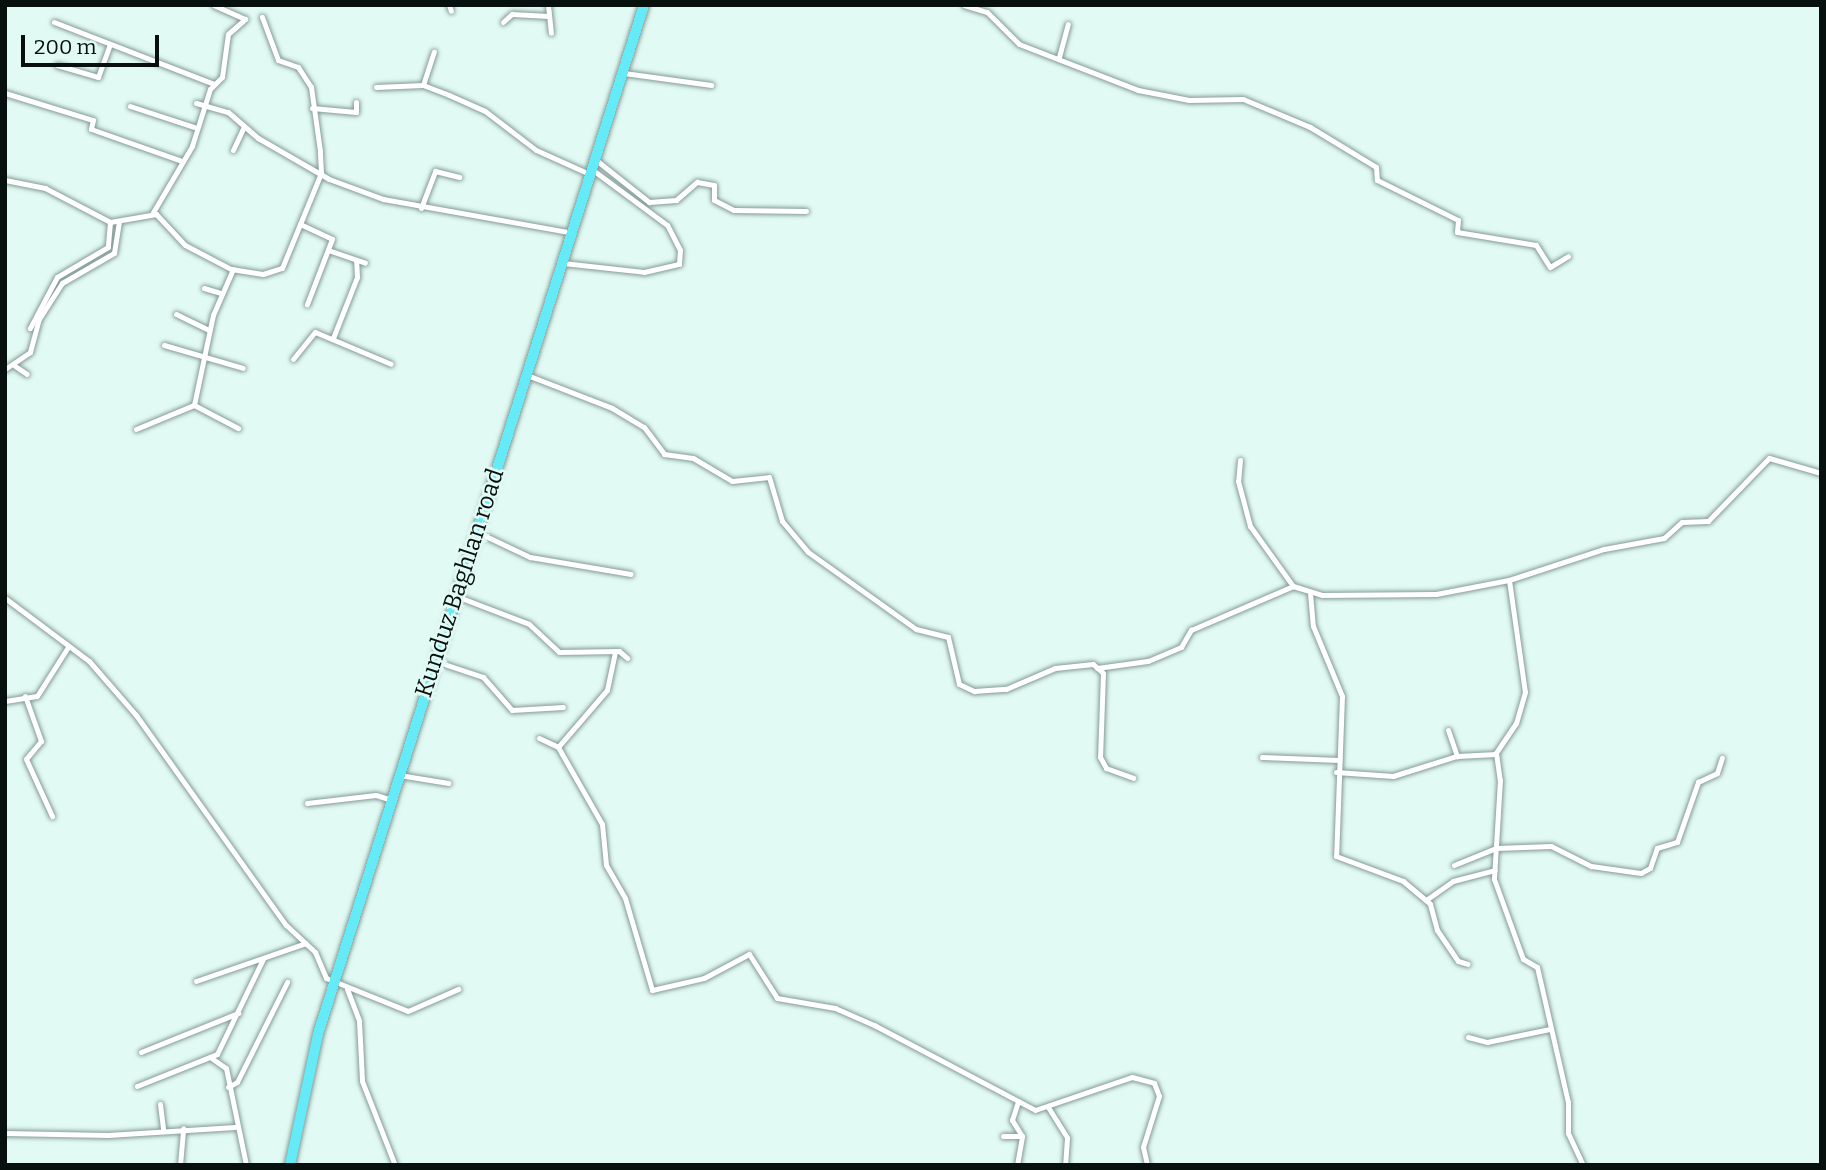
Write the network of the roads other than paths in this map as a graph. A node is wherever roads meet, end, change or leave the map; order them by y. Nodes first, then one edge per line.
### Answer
1 (214, 5) edge
2 (548, 5) edge
3 (644, 5) edge
4 (964, 5) edge
5 (549, 16) junction
6 (262, 17) dead end
7 (54, 22) dead end
8 (503, 22) dead end
9 (1068, 24) dead end
10 (551, 33) dead end
11 (110, 44) junction
12 (435, 52) dead end
13 (1059, 57) junction
14 (57, 65) dead end
15 (624, 73) junction
16 (214, 84) junction
17 (423, 85) junction
18 (711, 85) dead end
19 (376, 87) dead end
20 (5, 93) edge
21 (356, 102) dead end
22 (196, 103) dead end
23 (206, 105) junction
24 (130, 106) dead end
25 (312, 108) junction
26 (244, 126) junction
27 (194, 127) junction
28 (233, 150) dead end
29 (183, 161) junction
30 (594, 168) junction
31 (321, 173) junction
32 (459, 177) dead end
33 (5, 180) edge
34 (421, 208) junction
35 (806, 211) dead end
36 (152, 215) junction
37 (119, 221) junction
38 (110, 222) junction
39 (300, 225) junction
40 (573, 233) junction
41 (328, 250) junction
42 (680, 250) junction
43 (689, 254) dead end
44 (1568, 256) dead end
45 (356, 260) junction
46 (365, 263) dead end
47 (563, 263) junction
48 (233, 269) junction
49 (204, 288) dead end
50 (220, 293) junction
51 (307, 304) dead end
52 (176, 314) dead end
53 (30, 328) dead end
54 (209, 330) junction
55 (333, 338) junction
56 (163, 345) dead end
57 (293, 359) dead end
58 (205, 361) junction
59 (391, 364) dead end
60 (15, 366) junction
61 (243, 368) dead end
62 (5, 369) edge
63 (27, 374) dead end
64 (527, 375) junction
65 (194, 405) junction
66 (238, 428) dead end
67 (136, 429) dead end
68 (1240, 460) dead end
69 (1821, 473) edge
70 (476, 532) junction
71 (631, 574) dead end
72 (1509, 580) junction
73 (1293, 586) junction
74 (1310, 593) junction
75 (456, 596) junction
76 (5, 598) edge
77 (68, 647) junction
78 (615, 652) junction
79 (627, 657) dead end
80 (435, 661) junction
81 (1097, 668) junction
82 (25, 696) junction
83 (5, 701) edge
84 (563, 707) dead end
85 (1448, 730) dead end
86 (539, 738) dead end
87 (558, 747) junction
88 (1496, 754) junction
89 (1457, 756) junction
90 (1262, 757) dead end
91 (1722, 758) dead end
92 (1339, 760) junction
93 (1336, 772) junction
94 (399, 775) junction
95 (1133, 778) dead end
96 (448, 783) dead end
97 (391, 800) junction
98 (307, 803) dead end
99 (52, 816) dead end
100 (1496, 848) junction
101 (1454, 865) dead end
102 (1494, 870) junction
103 (1426, 901) junction
104 (306, 943) junction
105 (263, 960) junction
106 (1468, 964) dead end
107 (196, 981) dead end
108 (335, 981) junction
109 (287, 982) dead end
110 (347, 989) junction
111 (458, 989) dead end
112 (239, 1013) junction
113 (1550, 1029) junction
114 (1468, 1037) dead end
115 (141, 1052) dead end
116 (211, 1057) junction
117 (136, 1086) dead end
118 (228, 1087) junction
119 (1018, 1101) junction
120 (160, 1104) dead end
121 (1048, 1107) junction
122 (235, 1126) junction
123 (183, 1128) junction
124 (163, 1129) junction
125 (5, 1133) edge
126 (1003, 1136) dead end
127 (1022, 1136) junction
128 (180, 1165) edge
129 (246, 1165) edge
130 (290, 1165) edge
131 (395, 1165) edge
132 (1017, 1165) edge
133 (1065, 1165) edge
134 (1147, 1165) edge
135 (1583, 1165) edge

1 - 16 street
2 - 5 street
3 - 15 highway, Kunduz Baghlan road
4 - 13 street
5 - 8 street
5 - 10 street
6 - 25 street
7 - 11 street
9 - 13 street
11 - 14 street
11 - 16 street
12 - 17 street
13 - 44 street
15 - 18 street
15 - 30 highway, Kunduz Baghlan road
16 - 23 street
17 - 19 street
17 - 30 street
20 - 29 street
21 - 25 street
22 - 23 street
23 - 26 street
23 - 27 street
24 - 27 street
25 - 31 street
26 - 28 street
26 - 31 street
27 - 29 street
29 - 36 street
30 - 35 street
30 - 40 highway, Kunduz Baghlan road
30 - 42 street
31 - 34 street
31 - 39 street
32 - 34 street
33 - 38 street
34 - 40 street
36 - 37 street
36 - 48 street
37 - 38 street
37 - 60 street
38 - 53 street
39 - 41 street
39 - 48 street
40 - 47 highway, Kunduz Baghlan road
41 - 45 street
41 - 51 street
42 - 43 street
42 - 47 street
45 - 46 street
45 - 55 street
47 - 64 highway, Kunduz Baghlan road
48 - 50 street
49 - 50 street
50 - 54 street
52 - 54 street
54 - 58 street
55 - 57 street
55 - 59 street
56 - 58 street
58 - 61 street
58 - 65 street
60 - 62 street
60 - 63 street
64 - 70 highway, Kunduz Baghlan road
64 - 81 street
65 - 66 street
65 - 67 street
68 - 73 street
69 - 72 street
70 - 71 street
70 - 75 highway, Kunduz Baghlan road
72 - 74 street
72 - 88 street
73 - 74 street
73 - 81 street
74 - 92 street
75 - 78 street
75 - 80 highway, Kunduz Baghlan road
76 - 77 street
77 - 82 street
77 - 104 street
78 - 79 street
78 - 87 street
80 - 84 street
80 - 94 highway, Kunduz Baghlan road
81 - 95 street
82 - 83 street
82 - 99 street
85 - 89 street
86 - 87 street
87 - 119 street
88 - 89 street
88 - 100 street
89 - 93 street
90 - 92 street
91 - 100 street
92 - 93 street
93 - 103 street
94 - 96 street
94 - 97 highway, Kunduz Baghlan road
97 - 98 street
97 - 108 highway, Kunduz Baghlan road
100 - 101 street
100 - 102 street
102 - 103 street
102 - 113 street
103 - 106 street
104 - 105 street
104 - 108 street
105 - 107 street
105 - 112 street
108 - 110 street
108 - 130 highway, Kunduz Baghlan road
109 - 118 street
110 - 111 street
110 - 131 street
112 - 115 street
112 - 116 street
113 - 114 street
113 - 135 street
116 - 117 street
116 - 118 street
118 - 122 street
119 - 121 street
119 - 127 street
120 - 124 street
121 - 133 street
121 - 134 street
122 - 123 street
122 - 129 street
123 - 124 street
123 - 128 street
124 - 125 street
126 - 127 street
127 - 132 street

